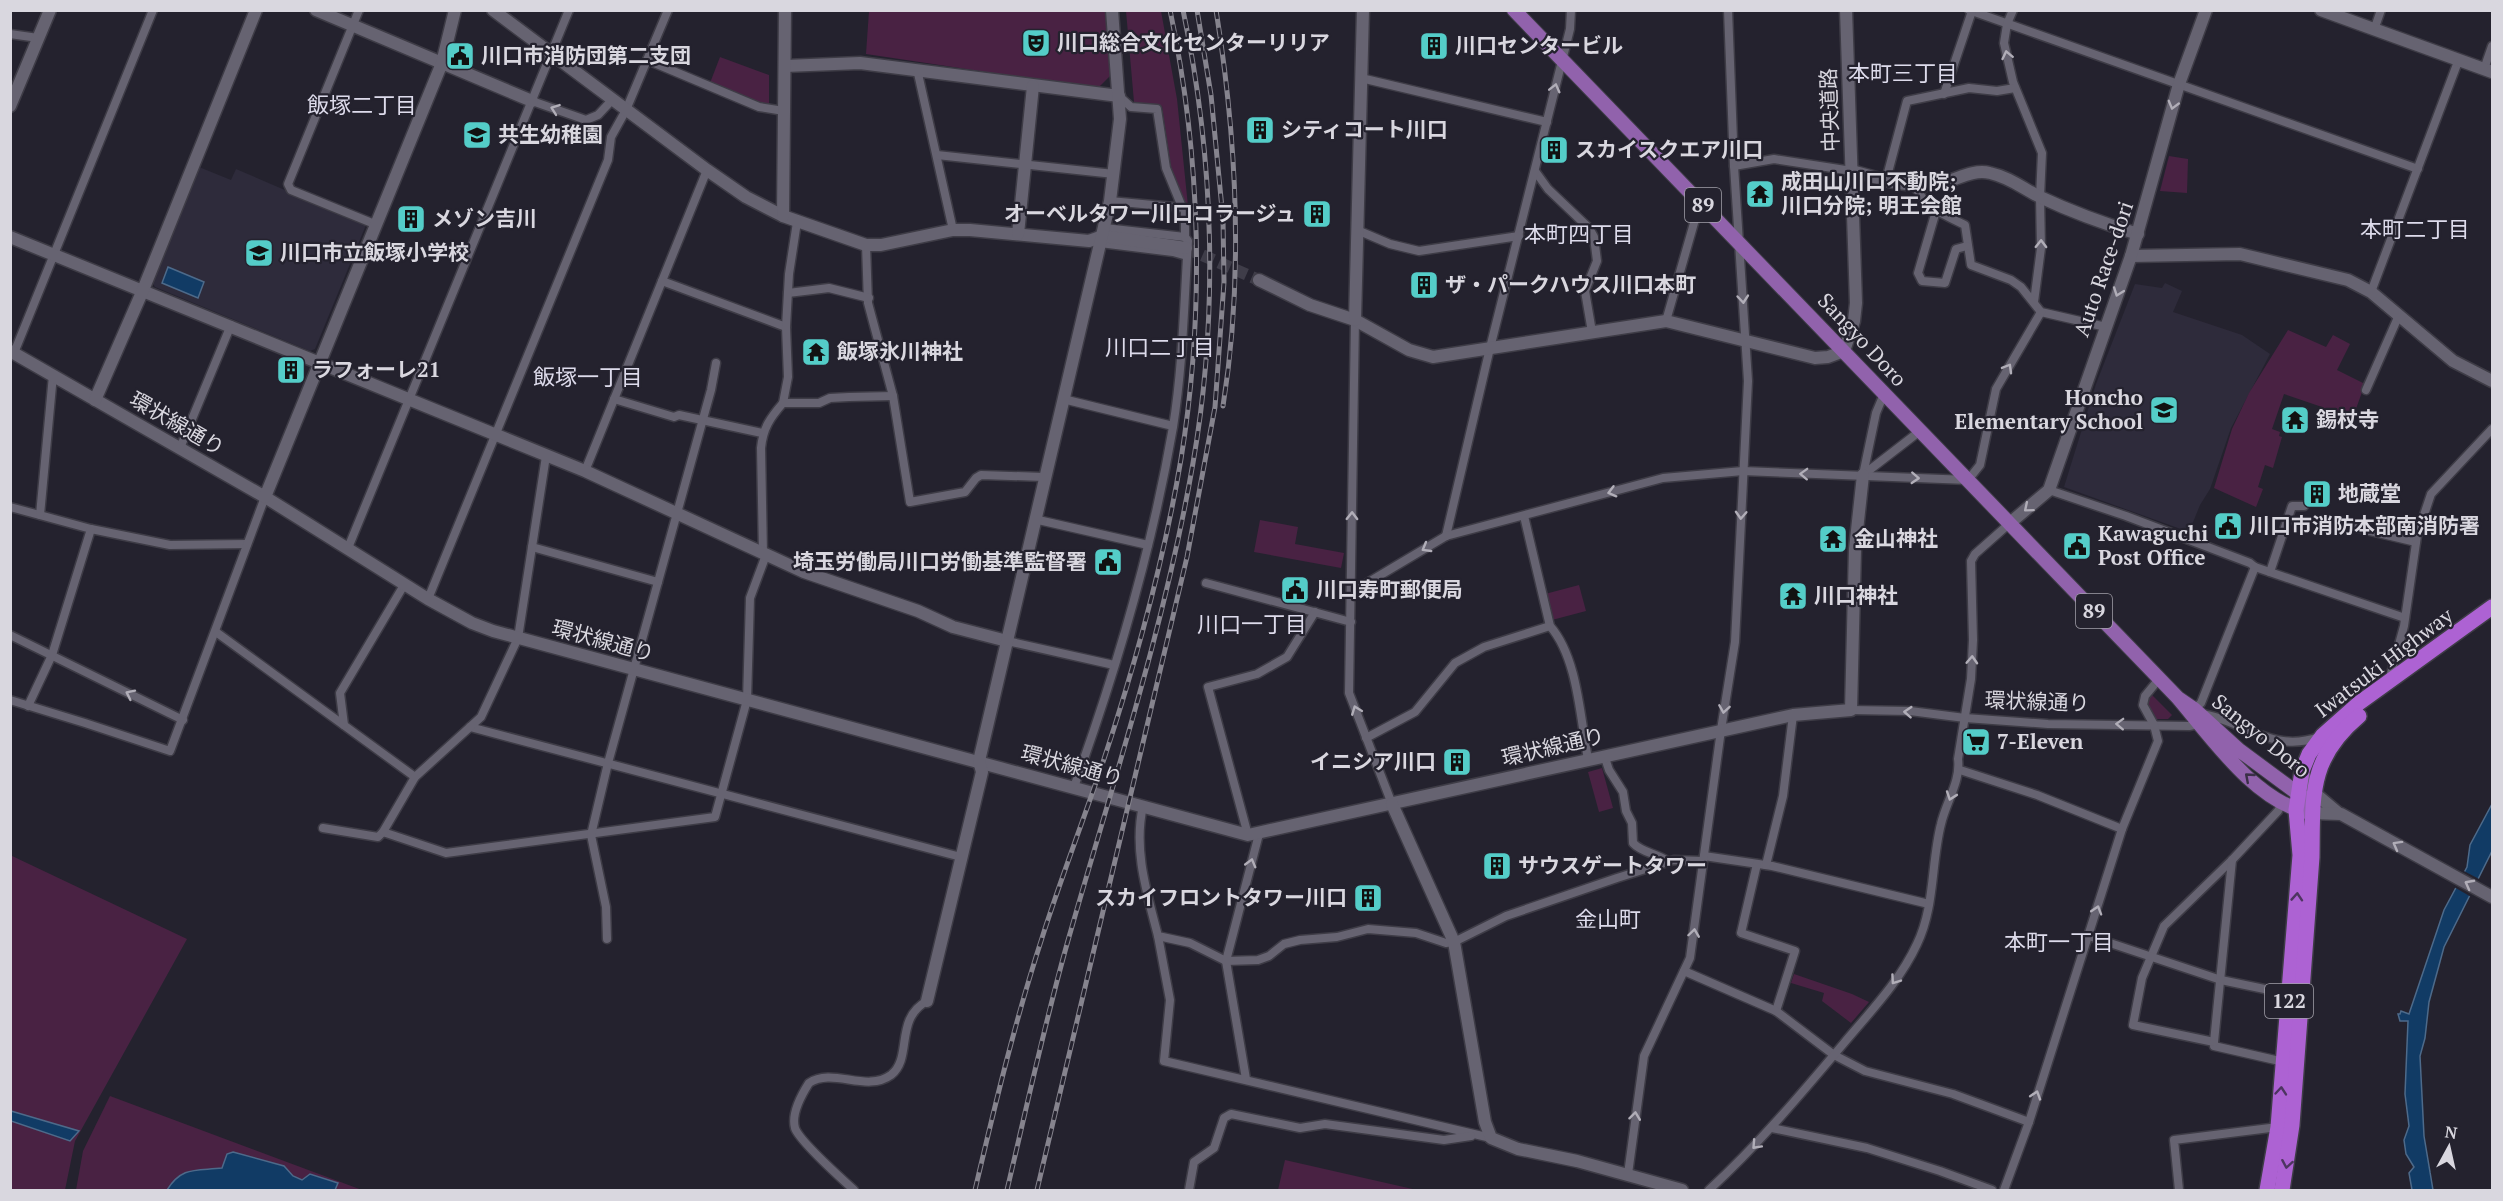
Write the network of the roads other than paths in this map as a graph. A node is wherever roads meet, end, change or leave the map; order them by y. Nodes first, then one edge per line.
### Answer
1 (50, 10) edge
2 (153, 10) edge
3 (256, 10) edge
4 (316, 10) edge
5 (359, 10) edge
6 (455, 10) edge
7 (493, 10) edge
8 (569, 10) edge
9 (668, 10) edge
10 (785, 10) edge
11 (1112, 10) edge
12 (1363, 10) edge
13 (1514, 10) edge
14 (1571, 10) edge
15 (1728, 10) edge
16 (1846, 10) edge
17 (2013, 10) edge
18 (2206, 10) edge
19 (2321, 10) edge
20 (2381, 10) edge
21 (1971, 11) edge
22 (2007, 24) junction
23 (353, 25) junction
24 (2374, 30) junction
25 (10, 34) edge
26 (38, 39) junction
27 (2493, 46) edge
28 (551, 54) junction
29 (2459, 59) junction
30 (647, 60) junction
31 (1562, 60) junction
32 (442, 63) junction
33 (784, 66) junction
34 (917, 69) junction
35 (2488, 70) edge
36 (1361, 78) junction
37 (2179, 84) junction
38 (1032, 86) junction
39 (2015, 88) junction
40 (1944, 94) junction
41 (1119, 96) junction
42 (612, 100) junction
43 (532, 101) junction
44 (10, 106) edge
45 (626, 110) junction
46 (784, 111) junction
47 (1547, 122) junction
48 (937, 155) junction
49 (1025, 165) junction
50 (1734, 166) junction
51 (707, 170) junction
52 (2418, 170) junction
53 (1535, 171) junction
54 (1852, 171) junction
55 (1114, 174) junction
56 (1886, 180) junction
57 (1914, 184) junction
58 (2040, 196) junction
59 (1110, 201) junction
60 (1700, 202) junction
61 (1182, 207) junction
62 (1936, 211) junction
63 (783, 216) junction
64 (797, 222) junction
65 (377, 225) junction
66 (953, 230) junction
67 (1357, 230) junction
68 (1018, 234) junction
69 (2138, 234) junction
70 (1103, 236) junction
71 (1519, 236) junction
72 (10, 237) edge
73 (1738, 241) junction
74 (866, 245) junction
75 (1967, 246) junction
76 (1186, 247) junction
77 (55, 255) junction
78 (2132, 256) junction
79 (1259, 280) tunnel mouth
80 (662, 281) junction
81 (142, 290) junction
82 (2371, 292) junction
83 (788, 293) junction
84 (869, 298) junction
85 (2034, 302) junction
86 (2041, 312) junction
87 (2398, 315) junction
88 (1355, 320) junction
89 (1666, 321) junction
90 (231, 325) junction
91 (786, 327) junction
92 (2106, 327) junction
93 (1592, 333) junction
94 (1746, 341) junction
95 (1490, 348) junction
96 (1844, 351) junction
97 (12, 352) edge
98 (320, 362) junction
99 (716, 363) dead end
100 (53, 375) junction
101 (2493, 381) edge
102 (2366, 390) dead end
103 (1884, 394) junction
104 (893, 396) junction
105 (95, 399) junction
106 (614, 399) junction
107 (1063, 399) junction
108 (409, 400) junction
109 (783, 403) junction
110 (701, 422) junction
111 (1173, 426) junction
112 (2493, 429) edge
113 (1920, 431) junction
114 (762, 433) junction
115 (495, 434) junction
116 (180, 448) junction
117 (546, 456) junction
118 (585, 471) junction
119 (1743, 471) junction
120 (1863, 475) junction
121 (1044, 477) junction
122 (1968, 480) junction
123 (2049, 490) junction
124 (265, 497) junction
125 (2304, 506) dead end
126 (10, 507) edge
127 (676, 514) junction
128 (40, 515) junction
129 (1524, 516) junction
130 (1034, 519) junction
131 (2010, 523) junction
132 (2341, 524) dead end
133 (92, 529) junction
134 (1446, 536) junction
135 (2416, 542) junction
136 (247, 544) junction
137 (1148, 545) junction
138 (532, 547) junction
139 (348, 548) junction
140 (764, 554) junction
141 (2255, 567) junction
142 (2270, 572) junction
143 (658, 582) junction
144 (1206, 583) dead end
145 (404, 585) junction
146 (1352, 592) junction
147 (428, 599) junction
148 (2493, 607) edge
149 (1316, 612) junction
150 (2405, 618) junction
151 (2493, 619) edge
152 (1351, 622) junction
153 (1550, 626) junction
154 (216, 632) junction
155 (10, 635) edge
156 (518, 638) junction
157 (1007, 640) junction
158 (52, 655) junction
159 (1114, 665) junction
160 (635, 670) junction
161 (2159, 679) junction
162 (2389, 681) junction
163 (10, 700) edge
164 (747, 700) junction
165 (28, 706) junction
166 (1851, 710) junction
167 (1793, 715) junction
168 (2197, 715) junction
169 (1965, 718) junction
170 (183, 720) junction
171 (344, 725) junction
172 (2154, 725) junction
173 (470, 727) junction
174 (1721, 730) junction
175 (2323, 735) junction
176 (1366, 738) junction
177 (1604, 755) junction
178 (1588, 759) junction
179 (979, 761) junction
180 (608, 763) junction
181 (1960, 770) junction
182 (2302, 771) junction
183 (415, 777) junction
184 (1074, 787) junction
185 (2298, 793) junction
186 (2314, 793) junction
187 (723, 794) junction
188 (2282, 803) junction
189 (1392, 804) junction
190 (1143, 806) junction
191 (2304, 812) junction
192 (2341, 814) junction
193 (322, 828) dead end
194 (2122, 829) junction
195 (383, 832) junction
196 (1254, 834) junction
197 (591, 835) junction
198 (961, 857) junction
199 (1704, 858) junction
200 (2232, 860) junction
201 (1669, 862) junction
202 (1756, 864) junction
203 (1766, 865) junction
204 (2491, 896) edge
205 (1929, 904) junction
206 (1158, 936) junction
207 (2089, 936) junction
208 (607, 939) dead end
209 (1454, 942) junction
210 (2151, 957) junction
211 (1226, 961) junction
212 (1684, 971) junction
213 (2221, 980) junction
214 (2289, 994) junction
215 (927, 1001) joint
216 (1776, 1011) junction
217 (2214, 1042) junction
218 (1834, 1055) junction
219 (2283, 1062) junction
220 (1246, 1078) junction
221 (2029, 1122) junction
222 (2278, 1127) junction
223 (1772, 1128) junction
224 (1477, 1135) junction
225 (1491, 1138) junction
226 (1628, 1174) junction
227 (854, 1191) edge
228 (1189, 1191) edge
229 (1682, 1191) edge
230 (1709, 1191) edge
231 (1992, 1191) edge
232 (2004, 1191) edge
233 (2179, 1191) edge
234 (2267, 1191) edge
235 (2282, 1191) edge

1 - 26 street
2 - 77 street
3 - 81 street
4 - 23 street
5 - 23 street
6 - 32 street
7 - 28 street
8 - 28 street
9 - 30 street
10 - 33 street
11 - 41 street
12 - 36 street
13 - 31 main road, Sangyo Doro / 89
14 - 31 street
15 - 50 street
16 - 54 street, 中央道路
17 - 22 street
18 - 37 street, Auto Race-dori
19 - 24 street
20 - 24 street
21 - 22 street
21 - 40 street
22 - 37 street
39 -> 22 street
23 - 32 street
23 - 65 street
24 - 29 street
25 - 26 street
26 - 44 street
27 - 35 street
28 - 42 street
28 - 43 street
29 - 35 street
29 - 52 street
30 - 45 street
30 - 46 street
47 -> 31 street
31 - 60 main road, Sangyo Doro / 89
32 - 43 street
32 - 65 street
33 - 34 street
33 - 46 street
34 - 38 street
34 - 48 street
36 - 47 street
36 - 67 street
37 - 52 street
37 -> 69 street, Auto Race-dori
38 - 41 street
38 - 49 street
39 - 40 street
39 - 58 street
40 - 56 street
41 - 55 street
41 - 61 street
42 -> 43 street
42 - 45 street
43 - 108 street
45 - 51 street
45 - 115 street
46 - 63 street
47 - 53 street
48 - 49 street
48 - 66 street
49 - 55 street
49 - 68 street
50 - 54 street
50 - 73 street
51 - 63 street
51 - 80 street
52 - 82 street
53 - 71 street
53 - 93 street
54 - 56 street
54 - 96 street, 中央道路
55 - 59 street
56 - 57 street
57 - 58 street
57 - 62 street
58 - 69 street
85 -> 58 street
59 - 61 street
59 - 70 street
60 - 73 main road, Sangyo Doro / 89
60 - 89 street
61 - 76 street
62 - 75 street
62 - 75 street
63 - 64 street
64 - 74 street
64 - 83 street
65 - 98 street
66 - 68 street
66 - 74 street
67 - 71 street
67 - 88 street
68 - 70 street
69 - 78 street, Auto Race-dori
70 - 76 street
70 - 107 street
71 - 95 street
72 - 77 street
73 -> 94 street
73 - 96 main road, Sangyo Doro / 89
74 - 84 street
75 - 85 street
76 - 111 street
77 - 81 street
77 - 97 street
78 - 82 street
78 -> 92 street, Auto Race-dori
79 - 88 street
80 - 91 street
80 - 106 street
81 - 90 street
81 - 105 street
82 - 87 street
83 - 84 street
83 - 91 street
84 - 104 street
85 - 86 street
86 - 92 street
122 -> 86 street
87 - 101 street
87 - 102 street
88 - 95 street
146 -> 88 street
89 - 93 street
89 - 94 street
90 - 98 street
90 - 116 street
91 - 109 street
92 - 123 street, Auto Race-dori
93 - 95 street
94 - 96 street
94 - 119 street
95 - 134 street
96 - 103 main road, Sangyo Doro / 89
97 - 100 street, 環状線通り
98 - 108 street
98 - 124 street
99 - 110 street
100 - 105 street, 環状線通り
100 - 128 street
103 - 113 main road, Sangyo Doro / 89
103 - 120 street
104 - 109 street
104 - 121 street
105 - 116 street, 環状線通り
106 - 110 street
106 - 118 street
107 - 111 street
107 - 121 street
108 - 115 street
108 - 139 street
109 - 114 street
110 - 114 street
110 - 127 street
111 - 137 street
112 - 135 street
113 - 120 street
113 - 122 main road, Sangyo Doro / 89
114 - 140 street
115 - 117 street
115 - 147 street
116 - 124 street, 環状線通り
117 - 118 street
117 - 138 street
118 - 127 street
120 -> 119 street
119 -> 129 street
119 -> 174 street
120 -> 122 street
120 - 166 street
121 - 130 street
122 - 131 main road, Sangyo Doro / 89
123 -> 131 street
123 - 141 street
124 - 136 street
124 - 139 street, 環状線通り
125 - 142 street
126 - 128 street
127 - 140 street
127 - 143 street
128 - 133 street
129 - 134 street
129 - 153 street
130 - 137 street
130 - 157 street
131 - 161 main road, Sangyo Doro / 89
169 -> 131 street
132 - 135 street
133 - 136 street
133 - 158 street
134 -> 146 street
135 - 150 street
136 - 154 street
137 - 159 street
138 - 143 street
138 - 156 street
139 - 145 street, 環状線通り
140 - 157 street
140 - 164 street
141 - 142 street
141 - 168 street
142 - 150 street
143 - 160 street
144 - 149 street
145 - 147 street, 環状線通り
145 - 171 street
146 - 152 street
147 - 156 street, 環状線通り
148 - 162 highway, Iwatsuki Highway / 122
149 - 152 street
149 - 196 street
150 - 162 street
151 - 186 highway, Iwatsuki Highway / 122
176 -> 152 street
153 - 176 street
153 - 178 street
154 - 170 street
154 - 171 street
155 - 158 street
156 - 160 street, 環状線通り
156 - 173 street
157 - 159 street
157 - 179 street
158 - 165 street
170 -> 158 street
159 - 184 street
160 - 164 street, 環状線通り
160 - 180 street
161 - 168 main road, Sangyo Doro / 89
161 - 172 street
162 - 175 highway, Iwatsuki Highway / 122
163 - 165 street
164 - 179 street, 環状線通り
164 - 187 street
165 - 170 street
166 - 167 street, 環状線通り
169 -> 166 street, 環状線通り
167 - 174 street, 環状線通り
167 - 203 street
168 - 172 street, 環状線通り
168 - 175 street, 環状線通り
168 - 185 main road, Sangyo Doro / 89
188 -> 168 main road, Sangyo Doro / 89
172 -> 169 street, 環状線通り
169 - 181 street
171 - 183 street
172 - 194 street
173 - 180 street
173 - 183 street
174 - 177 street, 環状線通り
174 - 199 street
175 - 182 highway, Iwatsuki Highway / 122
176 - 189 street
177 - 178 street, 環状線通り
177 - 201 street
178 - 189 street, 環状線通り
179 - 184 street, 環状線通り
179 - 198 street
180 - 187 street
180 - 197 street
181 - 194 street
181 -> 205 street
182 - 185 highway, Iwatsuki Highway / 122
182 - 186 street
183 - 195 street
184 - 190 street, 環状線通り
185 - 191 highway, 122
186 - 191 highway, 122
186 - 192 street
187 - 197 street
187 - 198 street
188 - 191 main road, Sangyo Doro / 89
188 - 200 street
189 - 196 street, 環状線通り
189 - 209 street
190 - 196 street, 環状線通り
190 - 206 street
191 - 192 street
214 -> 191 highway, 122
191 -> 235 highway, 122
204 -> 192 street
193 - 195 street
207 -> 194 street
195 - 197 street
211 -> 196 street
197 - 208 street
198 - 215 street
199 - 201 street
199 - 202 street
212 -> 199 street
200 - 210 street
200 - 213 street
201 - 209 street
202 - 203 street
202 - 216 street
203 - 205 street
205 -> 218 street
206 - 211 street
206 - 220 street
207 - 210 street
221 -> 207 street
209 - 211 street
209 - 225 street
210 - 213 street
210 - 217 street
211 - 220 street
212 - 216 street
226 -> 212 street
213 - 214 street
213 - 217 street
214 - 219 highway, 122
215 - 227 street
216 - 218 street
217 - 219 street
218 - 221 street
218 - 223 street
222 -> 219 highway, 122
220 - 224 street
221 - 232 street
222 - 233 street
222 - 234 highway, 122
223 -> 230 street
223 - 231 street
224 - 225 street
224 - 228 street
225 - 226 street
226 - 229 street

